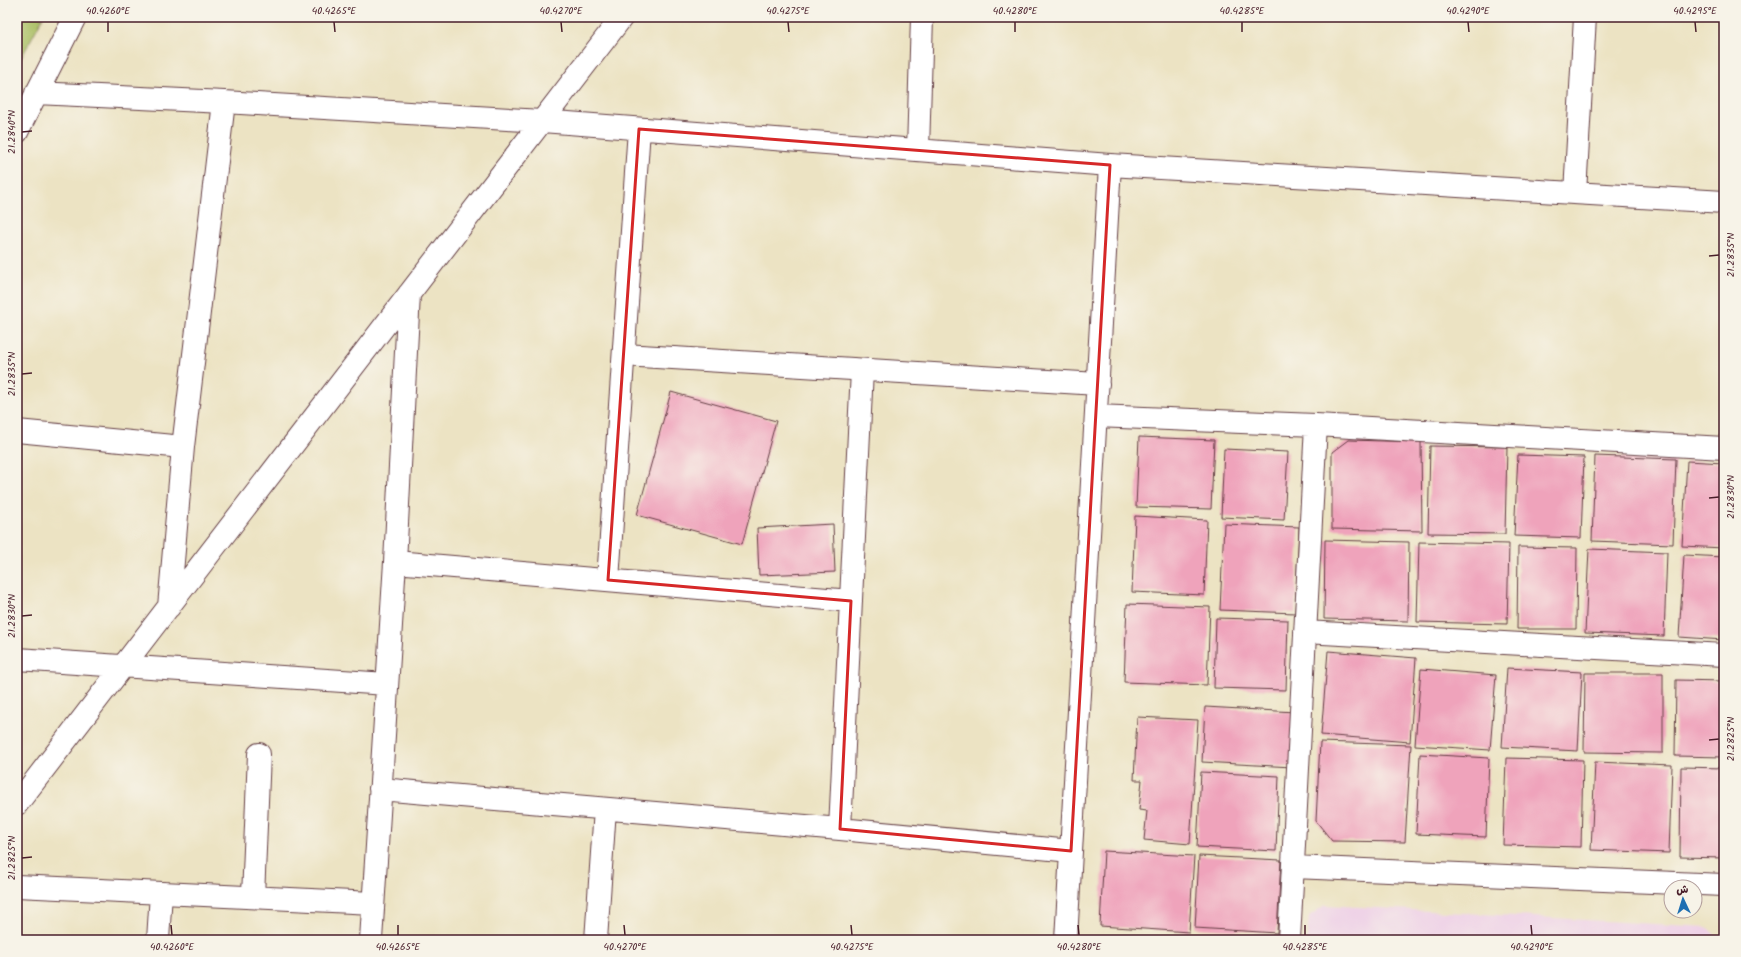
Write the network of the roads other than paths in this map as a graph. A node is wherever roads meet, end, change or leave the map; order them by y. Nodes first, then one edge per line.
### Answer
1 (75, 17) edge
2 (622, 17) edge
3 (922, 17) edge
4 (1585, 17) edge
5 (36, 93) junction
6 (224, 102) junction
7 (542, 121) junction
8 (639, 129) junction
9 (17, 132) edge
10 (918, 150) junction
11 (1110, 165) junction
12 (1576, 193) junction
13 (1724, 202) edge
14 (409, 294) junction
15 (624, 355) junction
16 (862, 370) junction
17 (1098, 384) junction
18 (1096, 416) junction
19 (1316, 425) junction
20 (17, 431) edge
21 (183, 446) junction
22 (1724, 448) edge
23 (395, 562) junction
24 (608, 580) junction
25 (851, 601) junction
26 (169, 607) junction
27 (1306, 632) junction
28 (1724, 655) edge
29 (17, 659) edge
30 (122, 667) junction
31 (387, 684) junction
32 (259, 754) dead end
33 (380, 789) junction
34 (17, 804) edge
35 (605, 809) junction
36 (840, 829) junction
37 (1071, 851) junction
38 (1293, 867) junction
39 (1724, 885) edge
40 (17, 886) edge
41 (161, 893) junction
42 (253, 897) junction
43 (373, 903) junction
44 (158, 940) edge
45 (370, 940) edge
46 (596, 940) edge
47 (1066, 940) edge
48 (1289, 940) edge

1 - 5 street
2 - 7 street
3 - 10 street
4 - 12 street
5 - 6 street
5 - 9 street
6 - 7 street
6 - 21 street
7 - 8 street
7 - 14 street
8 - 10 street
8 - 15 street
10 - 11 street
11 - 12 street
11 - 17 street
12 - 13 street
14 - 23 street
14 - 26 street
15 - 16 street
15 - 24 street
16 - 17 street
16 - 25 street
17 - 18 street
18 - 19 street
18 - 37 street
19 - 22 street
19 - 27 street
20 - 21 street
21 - 26 street
23 - 24 street
23 - 31 street
24 - 25 street
25 - 36 street
26 - 30 street
27 - 28 street
27 - 38 street
29 - 30 street
30 - 31 street
30 - 34 street
31 - 33 street
32 - 42 street
33 - 35 street
33 - 43 street
35 - 36 street
35 - 46 street
36 - 37 street
37 - 47 street
38 - 39 street
38 - 48 street
40 - 41 street
41 - 42 street
41 - 44 street
42 - 43 street
43 - 45 street

